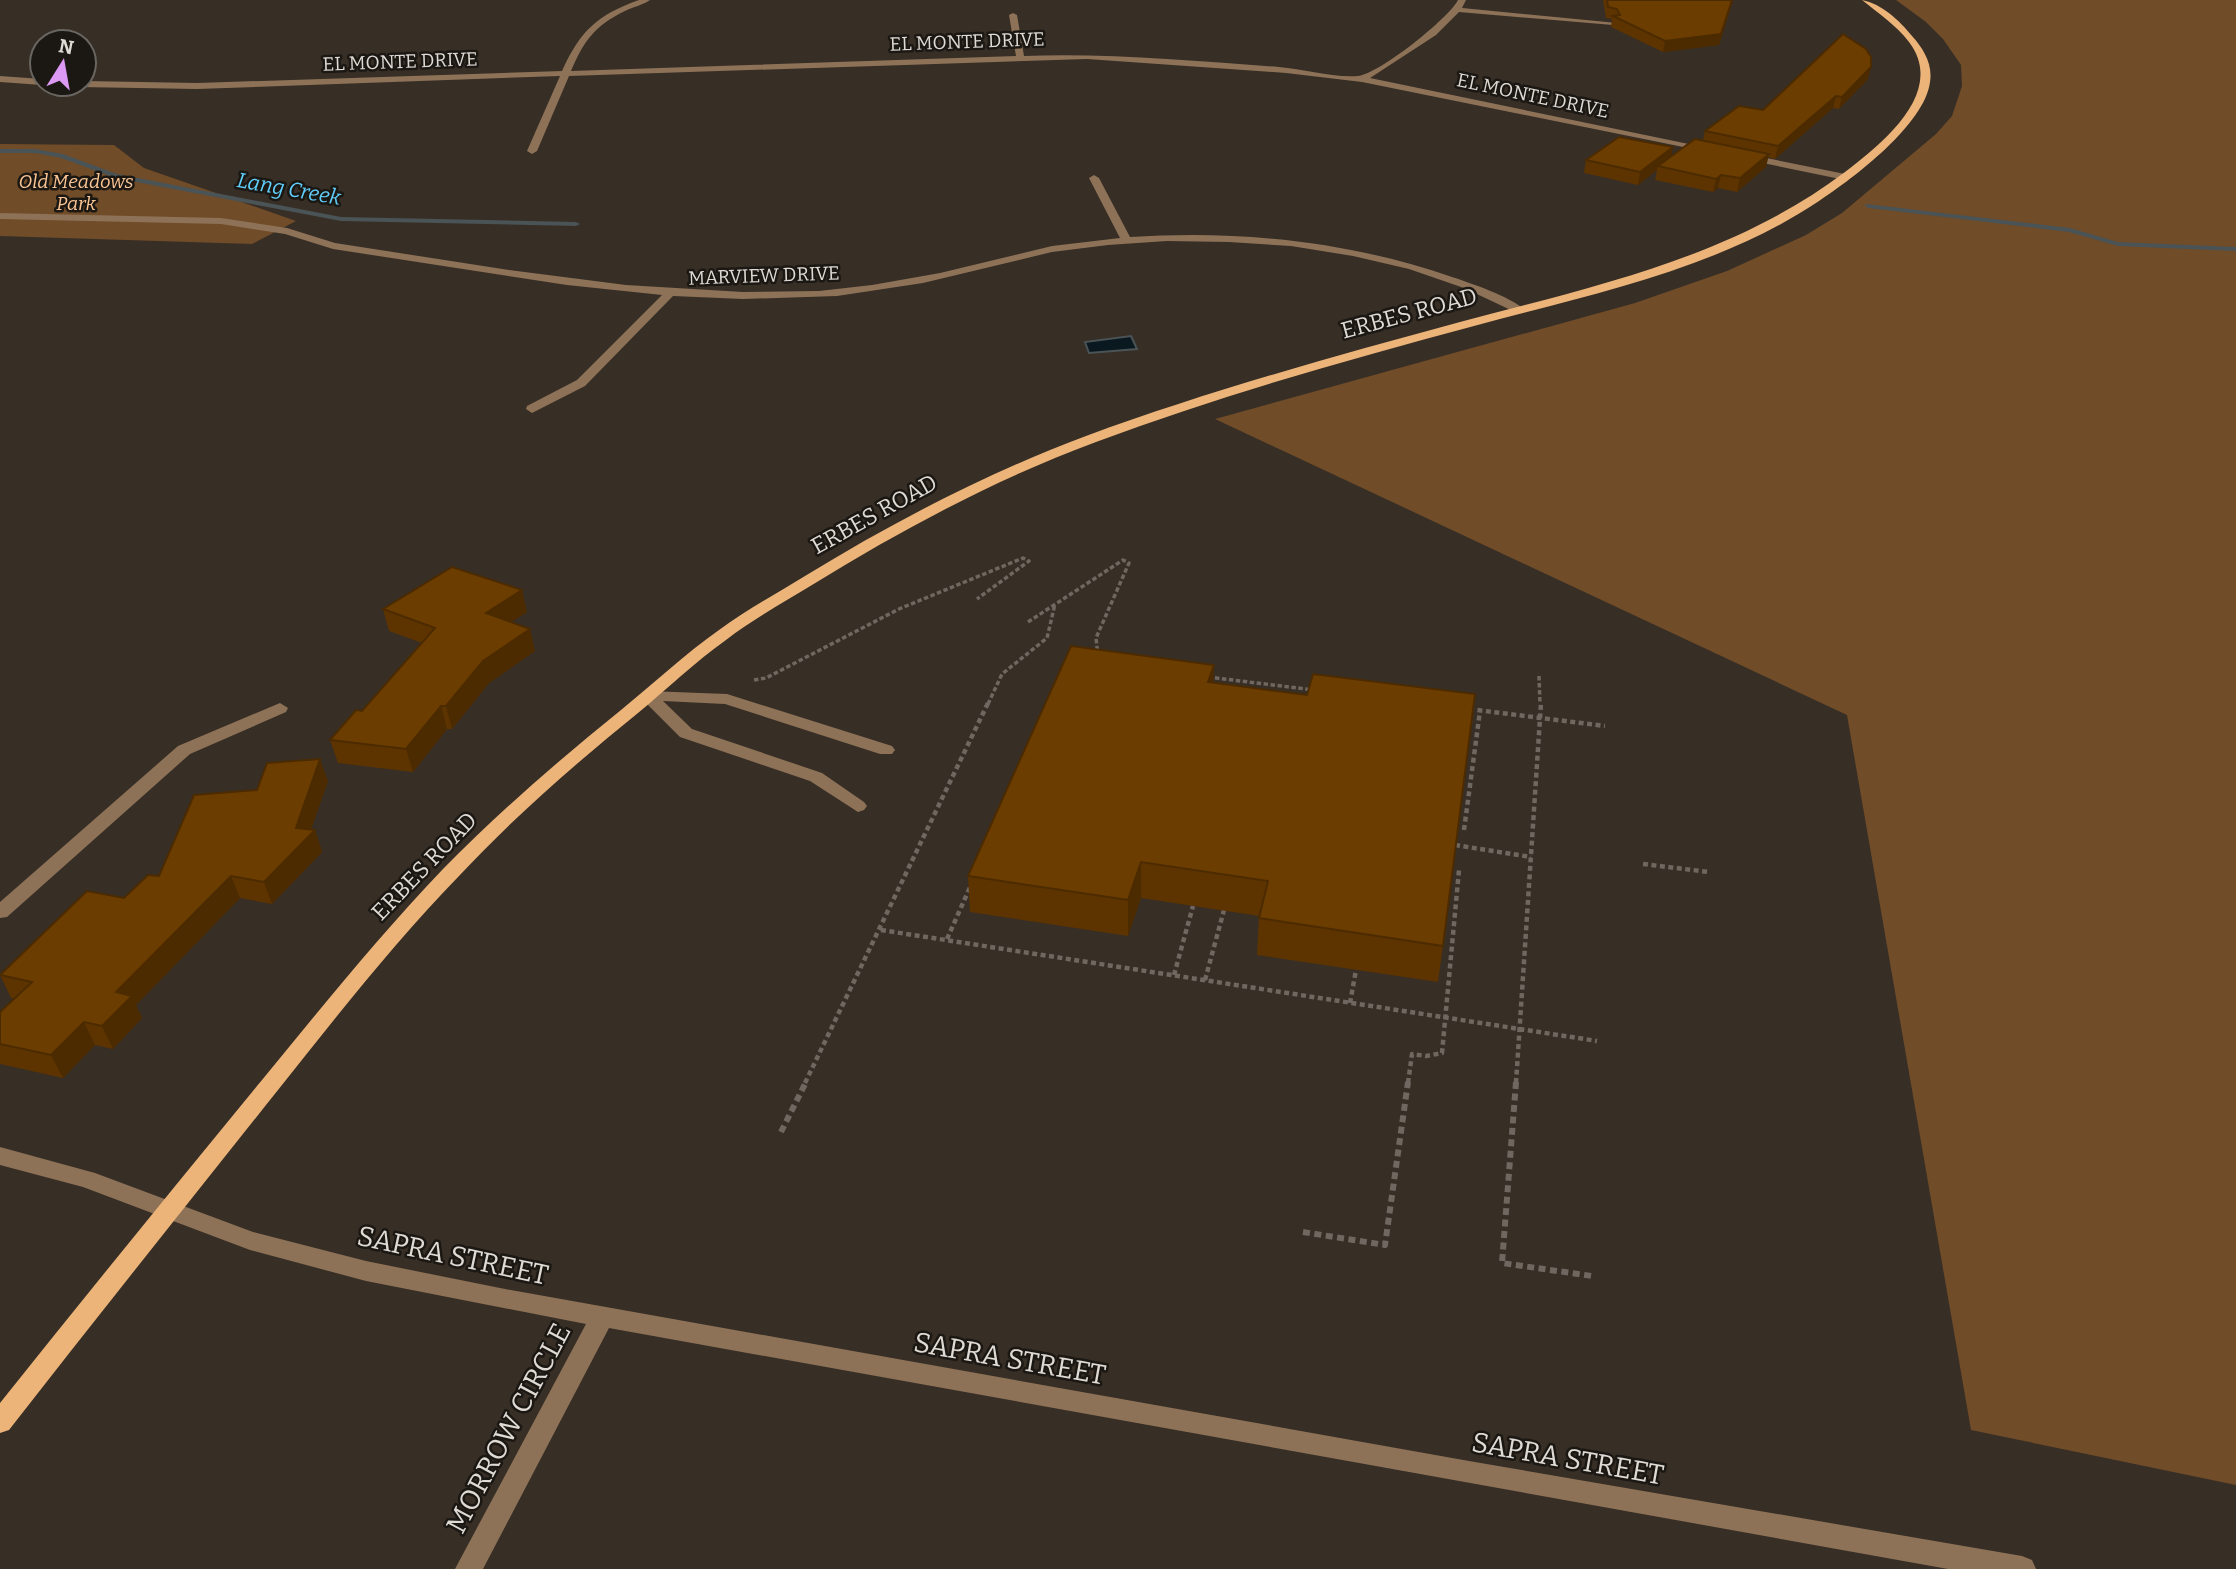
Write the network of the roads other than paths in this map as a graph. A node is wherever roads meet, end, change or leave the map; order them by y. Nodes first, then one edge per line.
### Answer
1 (646, 0) edge
2 (1462, 0) edge
3 (1866, 0) edge
4 (1458, 10) junction
5 (1013, 15) dead end
6 (1613, 23) edge
7 (1020, 56) junction
8 (567, 73) junction
9 (0, 79) edge
10 (1362, 79) junction
11 (28, 81) edge
12 (98, 84) edge
13 (532, 151) dead end
14 (1723, 152) edge
15 (1736, 155) edge
16 (1845, 177) junction
17 (1094, 178) dead end
18 (0, 216) edge
19 (1126, 239) junction
20 (669, 294) junction
21 (1519, 310) junction
22 (532, 409) dead end
23 (648, 696) junction
24 (280, 708) dead end
25 (886, 750) dead end
26 (858, 806) dead end
27 (0, 912) edge
28 (0, 1156) edge
29 (167, 1211) junction
30 (603, 1317) junction
31 (0, 1422) edge
32 (469, 1569) edge
33 (2022, 1569) edge

1 - 8 street
2 - 4 street
3 - 16 main road, ERBES ROAD
4 - 6 street
4 - 10 street
5 - 7 street
7 - 8 street, EL MONTE DRIVE
7 - 10 street, EL MONTE DRIVE
8 - 12 street, EL MONTE DRIVE
8 - 13 street
9 - 11 street
10 - 14 street, EL MONTE DRIVE
15 - 16 street
16 - 21 main road, ERBES ROAD
17 - 19 street
18 - 20 street, MARVIEW DRIVE
19 - 20 street, MARVIEW DRIVE
19 - 21 street, MARVIEW DRIVE
20 - 22 street
21 - 23 main road, ERBES ROAD
23 - 25 street
23 - 26 street
23 - 29 main road, ERBES ROAD
24 - 27 street
28 - 29 street, SAPRA STREET
29 - 30 street, SAPRA STREET
29 - 31 main road, ERBES ROAD
30 - 32 street, MORROW CIRCLE
30 - 33 street, SAPRA STREET

